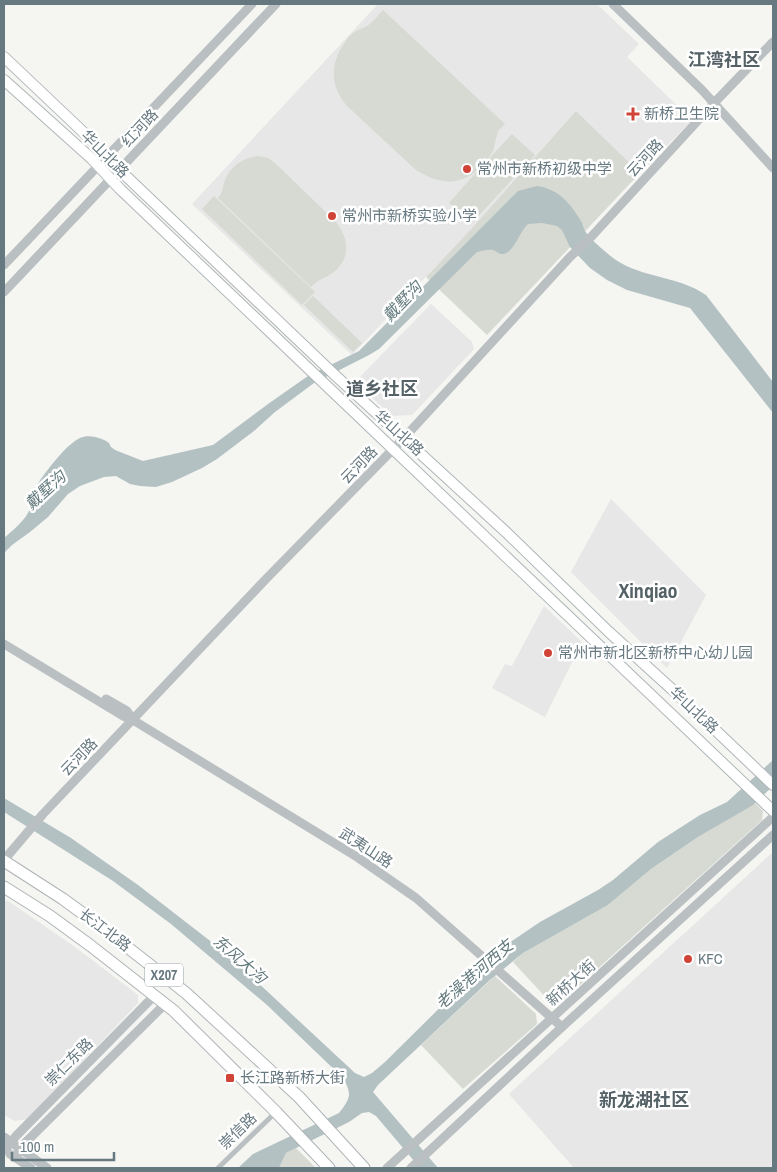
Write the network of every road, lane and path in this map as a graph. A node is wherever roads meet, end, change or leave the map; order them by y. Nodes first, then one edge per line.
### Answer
1 (252, 4) edge
2 (276, 4) edge
3 (612, 4) edge
4 (773, 42) edge
5 (4, 56) edge
6 (4, 80) edge
7 (714, 103) junction
8 (106, 157) junction
9 (98, 166) junction
10 (773, 168) edge
11 (120, 170) junction
12 (111, 179) junction
13 (4, 265) edge
14 (4, 292) edge
15 (404, 438) junction
16 (394, 448) junction
17 (4, 637) edge
18 (4, 644) edge
19 (133, 720) junction
20 (773, 785) edge
21 (773, 811) edge
22 (773, 817) edge
23 (773, 835) edge
24 (4, 861) edge
25 (4, 887) edge
26 (154, 996) junction
27 (165, 1004) junction
28 (553, 1018) junction
29 (562, 1027) junction
30 (278, 1114) junction
31 (8, 1139) edge
32 (21, 1148) junction
33 (4, 1150) edge
34 (15, 1157) junction
35 (31, 1168) edge
36 (47, 1168) edge
37 (218, 1168) edge
38 (329, 1168) edge
39 (364, 1168) edge
40 (387, 1168) edge
41 (411, 1168) edge

1 - 8 street, 红河路
2 - 11 street, 红河路
3 - 7 street
4 - 7 street, 云河路
5 - 8 main road, 华山北路
6 - 9 main road, 华山北路
7 - 10 street
7 - 15 street, 云河路
8 - 9 street, 红河路
8 - 11 main road, 华山北路
9 - 12 main road, 华山北路
9 - 13 street, 红河路
11 - 12 street, 红河路
11 - 15 main road, 华山北路
12 - 14 street, 红河路
12 - 16 main road, 华山北路
15 - 16 street, 云河路
15 - 20 main road, 华山北路
16 - 19 street, 云河路
16 - 21 main road, 华山北路
17 - 19 street, 武夷山路
18 - 19 street, 武夷山路
19 - 24 street, 云河路
19 - 28 street, 武夷山路
22 - 28 street, 新桥大街
23 - 29 street, 新桥大街
24 - 39 main road, 长江北路 / X207
25 - 26 main road, 长江北路 / X207
26 - 27 main road, 长江北路 / X207
26 - 31 street, 崇仁东路
27 - 30 main road, 长江北路 / X207
27 - 32 street, 崇仁东路
28 - 29 street, 武夷山路
28 - 40 street, 新桥大街
29 - 41 street, 新桥大街
30 - 37 street, 崇信路
30 - 38 main road, 长江北路
31 - 32 street
31 - 33 street, 崇仁东路
32 - 34 street, 崇仁东路
32 - 36 street
33 - 34 street
34 - 35 street

